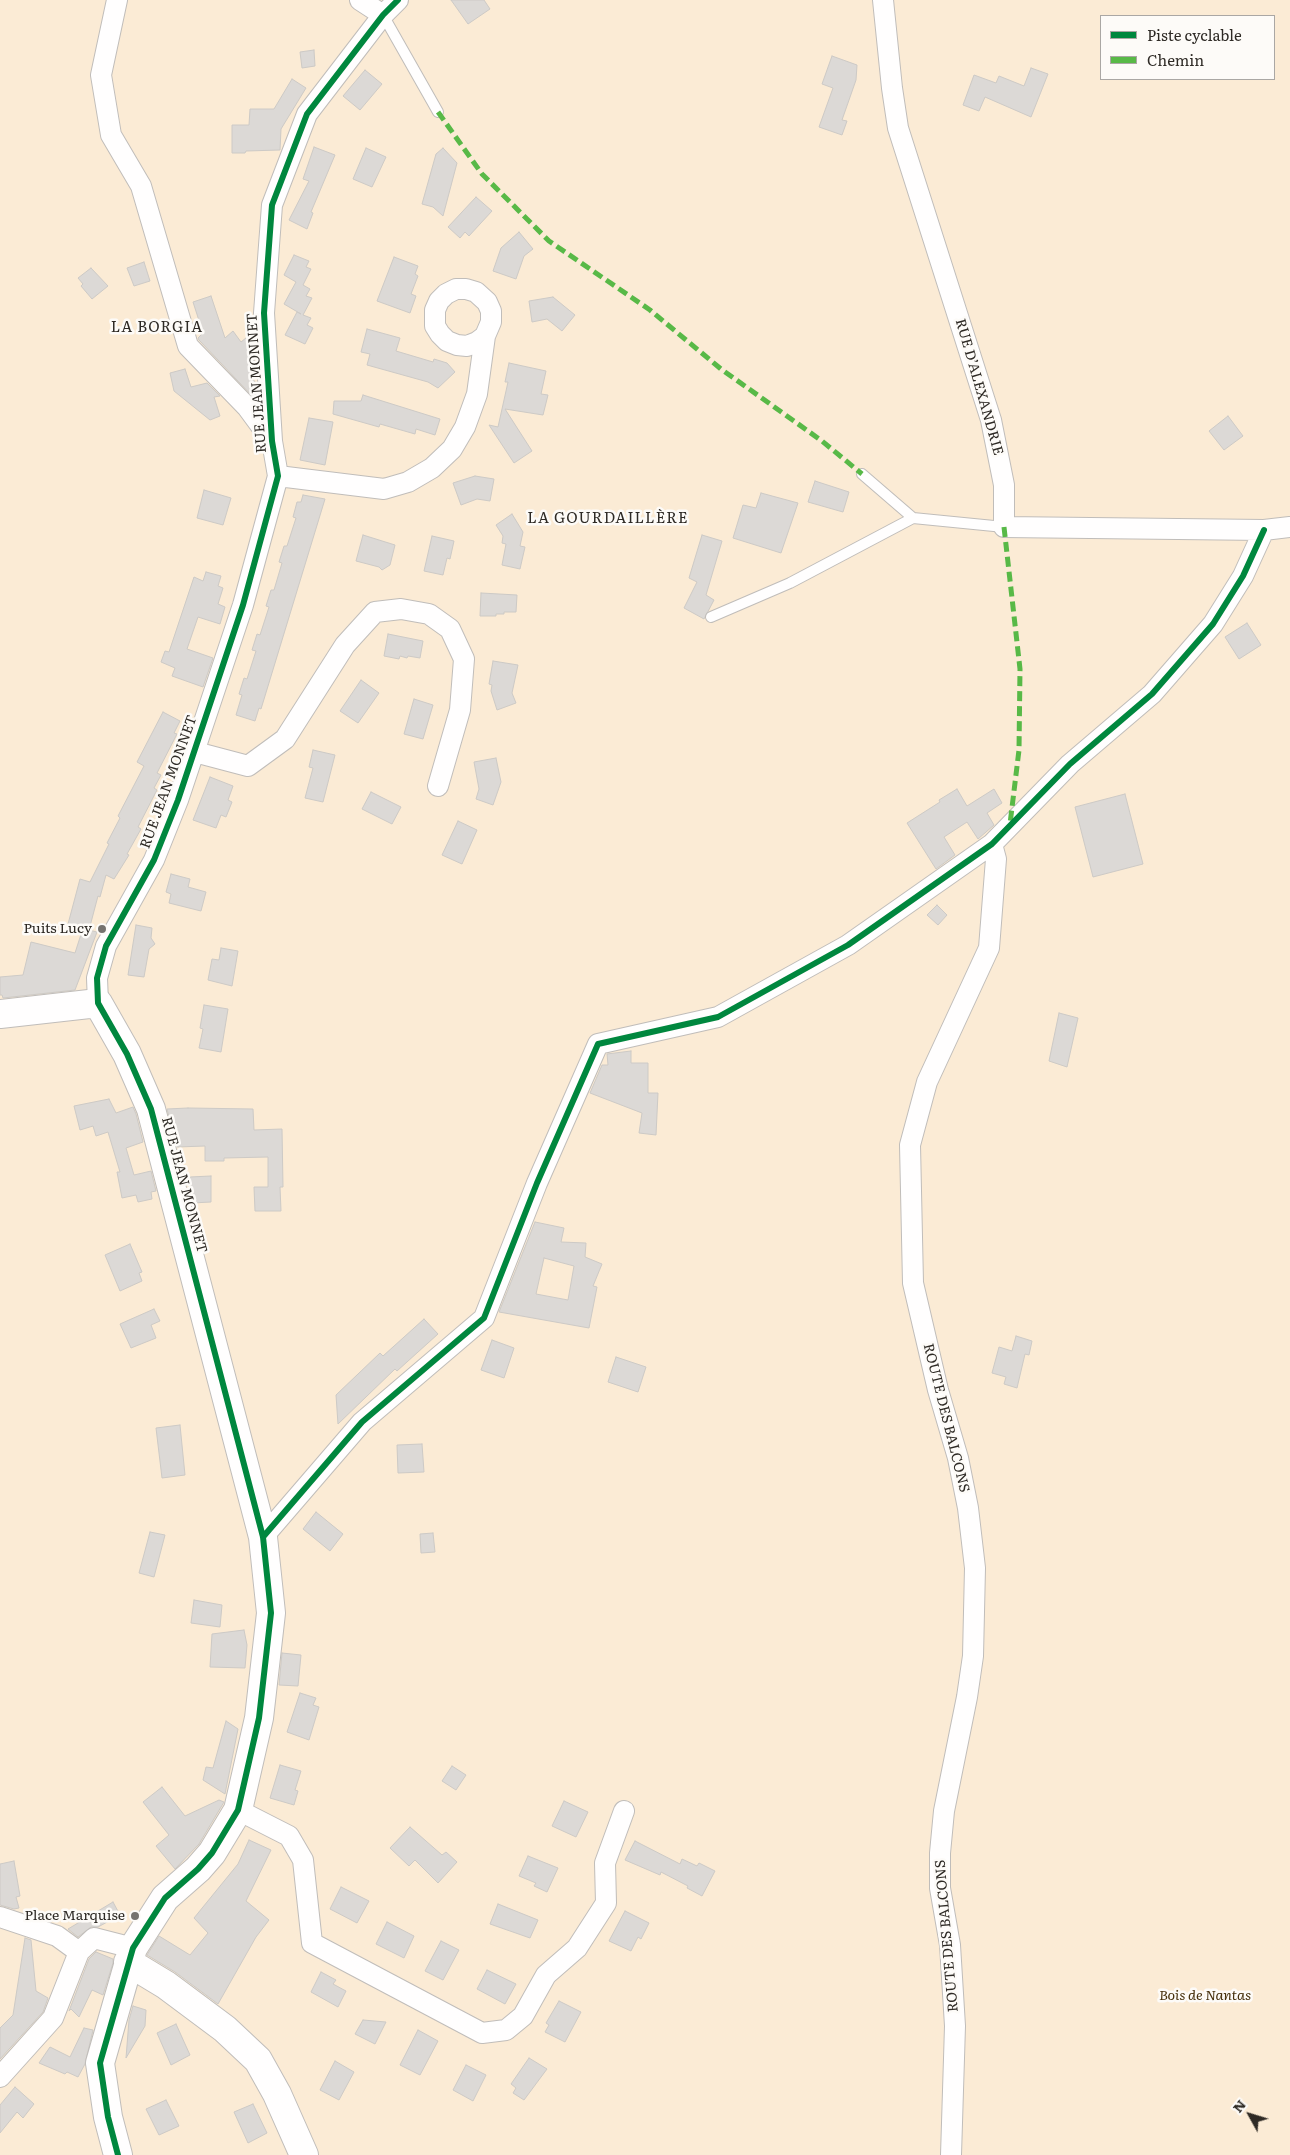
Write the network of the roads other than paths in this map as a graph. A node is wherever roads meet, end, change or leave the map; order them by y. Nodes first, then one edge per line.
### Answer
1 (117, 0) edge
2 (360, 0) edge
3 (398, 0) edge
4 (883, 0) edge
5 (383, 15) junction
6 (438, 112) dead end
7 (484, 336) dead end
8 (272, 441) junction
9 (862, 474) dead end
10 (278, 476) junction
11 (913, 518) junction
12 (1290, 527) edge
13 (1004, 528) junction
14 (1264, 530) junction
15 (710, 617) dead end
16 (195, 752) junction
17 (438, 786) dead end
18 (992, 844) junction
19 (98, 1003) junction
20 (0, 1014) edge
21 (263, 1537) junction
22 (238, 1810) junction
23 (624, 1811) dead end
24 (0, 1916) edge
25 (79, 1952) junction
26 (131, 1955) junction
27 (0, 2077) edge
28 (118, 2155) edge
29 (304, 2155) edge
30 (951, 2155) edge

1 - 8 street
2 - 5 street
3 - 5 street, RUE JEAN MONNET
4 - 13 street, RUE D’ALEXANDRIE
5 - 6 lane
5 - 8 street, RUE JEAN MONNET
7 - 10 street
8 - 10 street, RUE JEAN MONNET
9 - 11 lane
10 - 16 street, RUE JEAN MONNET
11 - 13 lane
11 - 15 lane
12 - 14 street
13 - 14 street
14 - 18 street
16 - 17 street
16 - 19 street, RUE JEAN MONNET
18 - 21 street
18 - 30 street, ROUTE DES BALCONS
19 - 20 street
19 - 21 street, RUE JEAN MONNET
21 - 22 street, RUE JEAN MONNET
22 - 23 street
22 - 26 street, RUE JEAN MONNET
24 - 25 street
25 - 26 street
25 - 27 street
26 - 28 street, RUE JEAN MONNET
26 - 29 street

